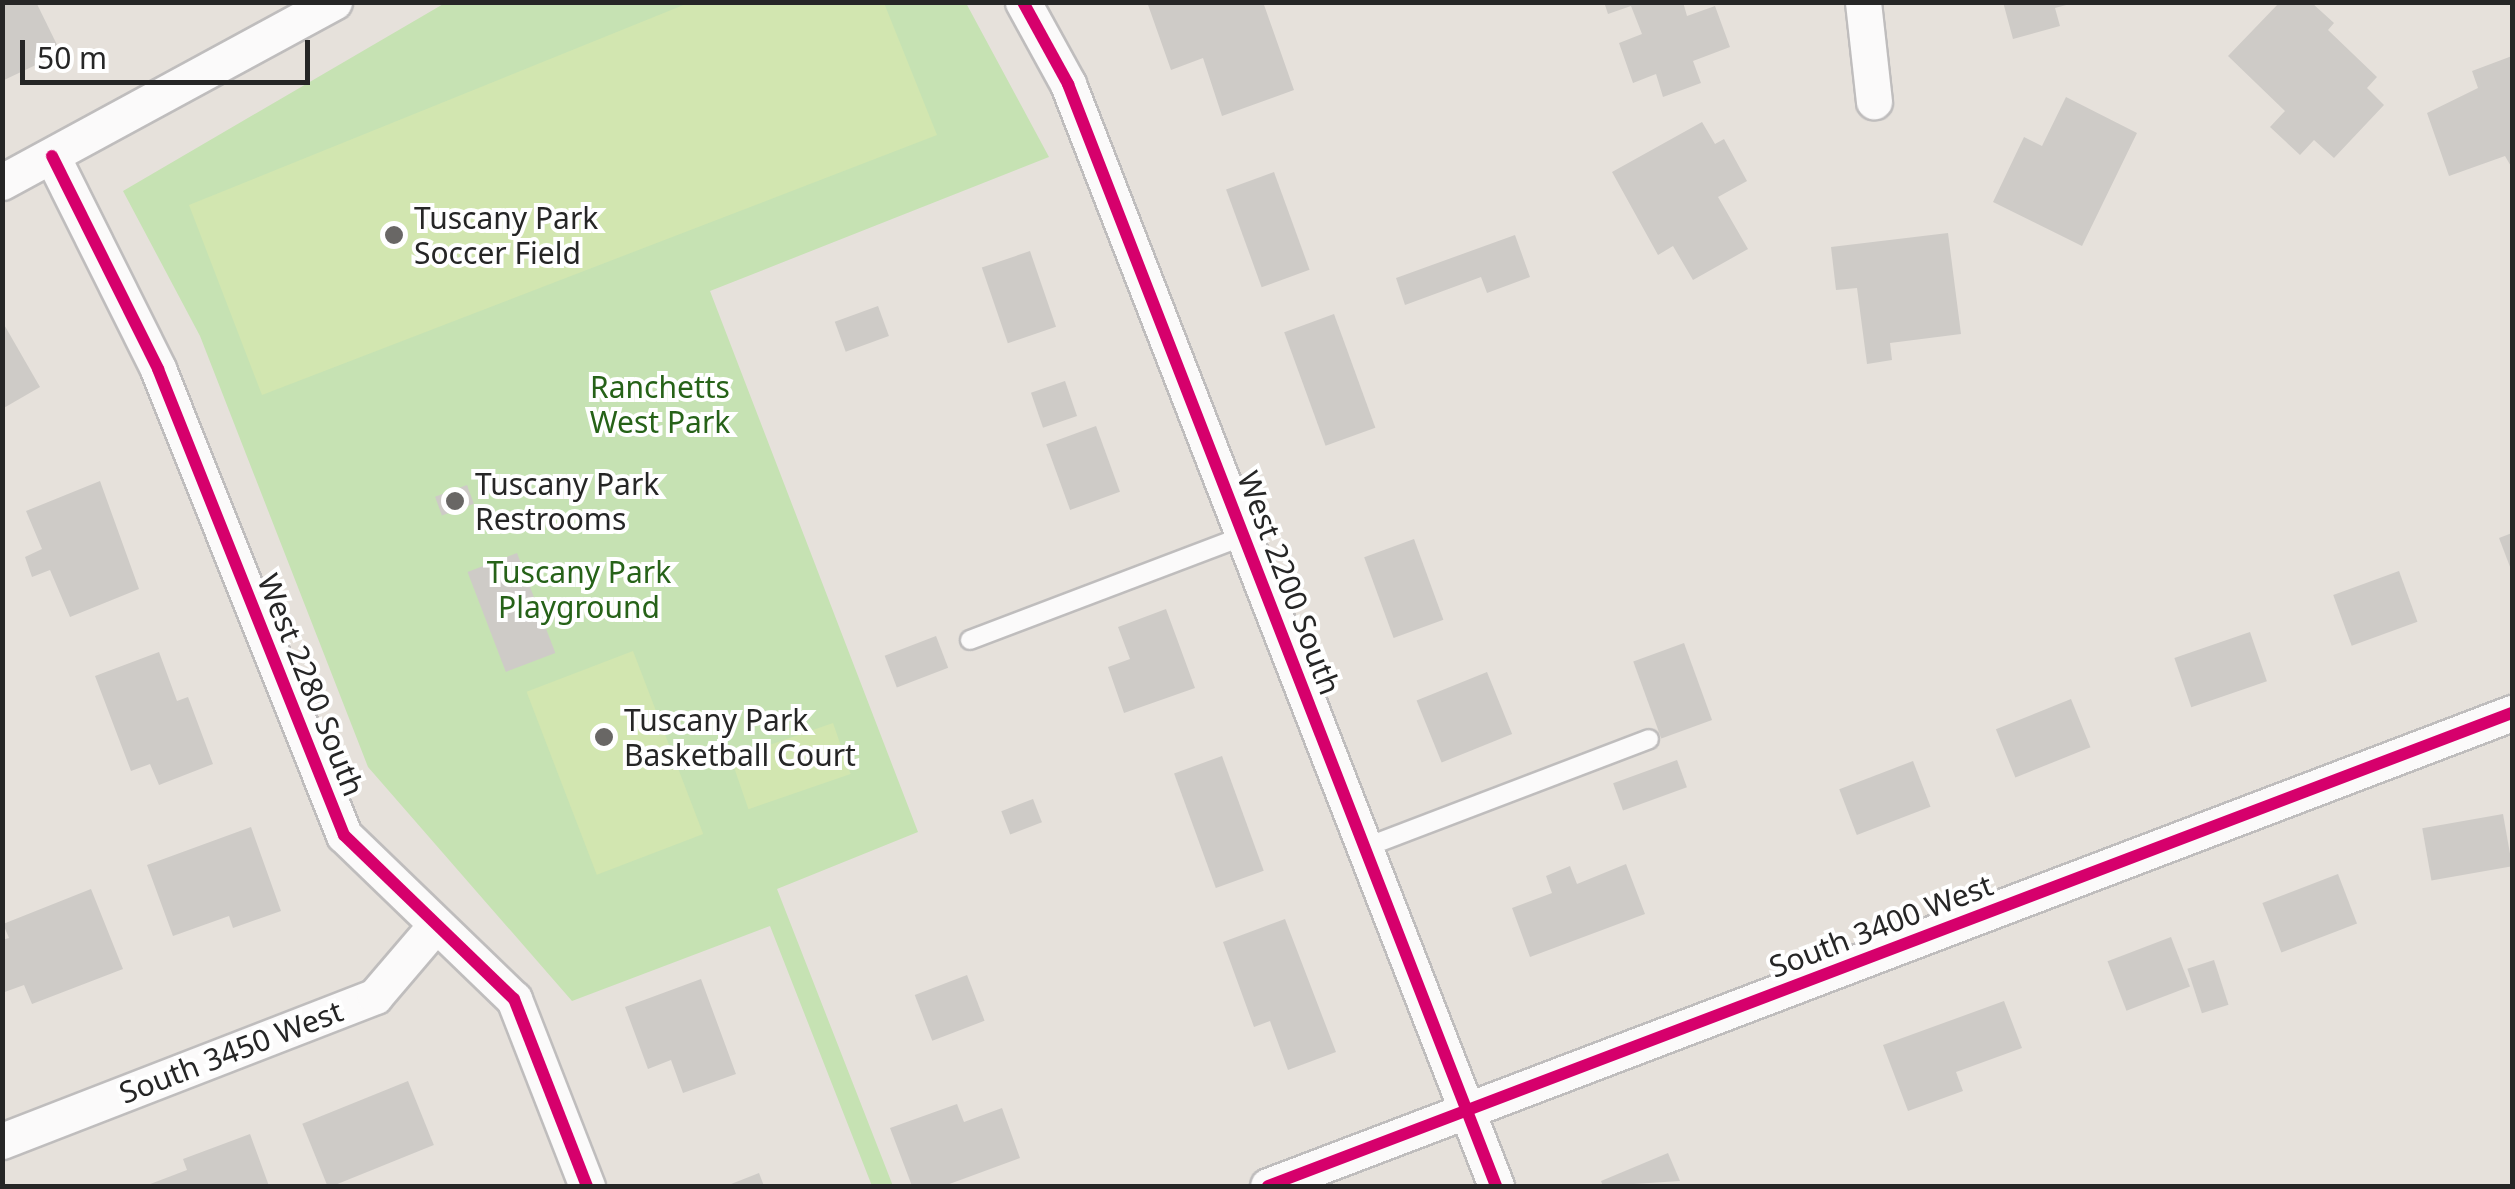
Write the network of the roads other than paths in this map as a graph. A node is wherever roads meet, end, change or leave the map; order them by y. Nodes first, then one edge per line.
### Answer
1 (334, 2) edge
2 (1023, 2) edge
3 (1863, 2) edge
4 (1874, 101) dead end
5 (52, 156) junction
6 (2, 182) edge
7 (1244, 536) junction
8 (970, 640) dead end
9 (2512, 713) edge
10 (1649, 739) dead end
11 (1364, 848) junction
12 (434, 927) junction
13 (1466, 1110) junction
14 (2, 1141) edge
15 (587, 1186) edge
16 (1268, 1186) edge
17 (1496, 1186) edge

1 - 5 street
2 - 7 street, West 2200 South
3 - 4 street
5 - 6 street
5 - 12 street, West 2280 South
7 - 8 lane
7 - 11 street, West 2200 South
9 - 13 street, South 3400 West
10 - 11 lane
11 - 13 street, West 2200 South
12 - 14 street, South 3450 West
12 - 15 street, West 2280 South
13 - 16 street, South 3400 West
13 - 17 street, West 2200 South

